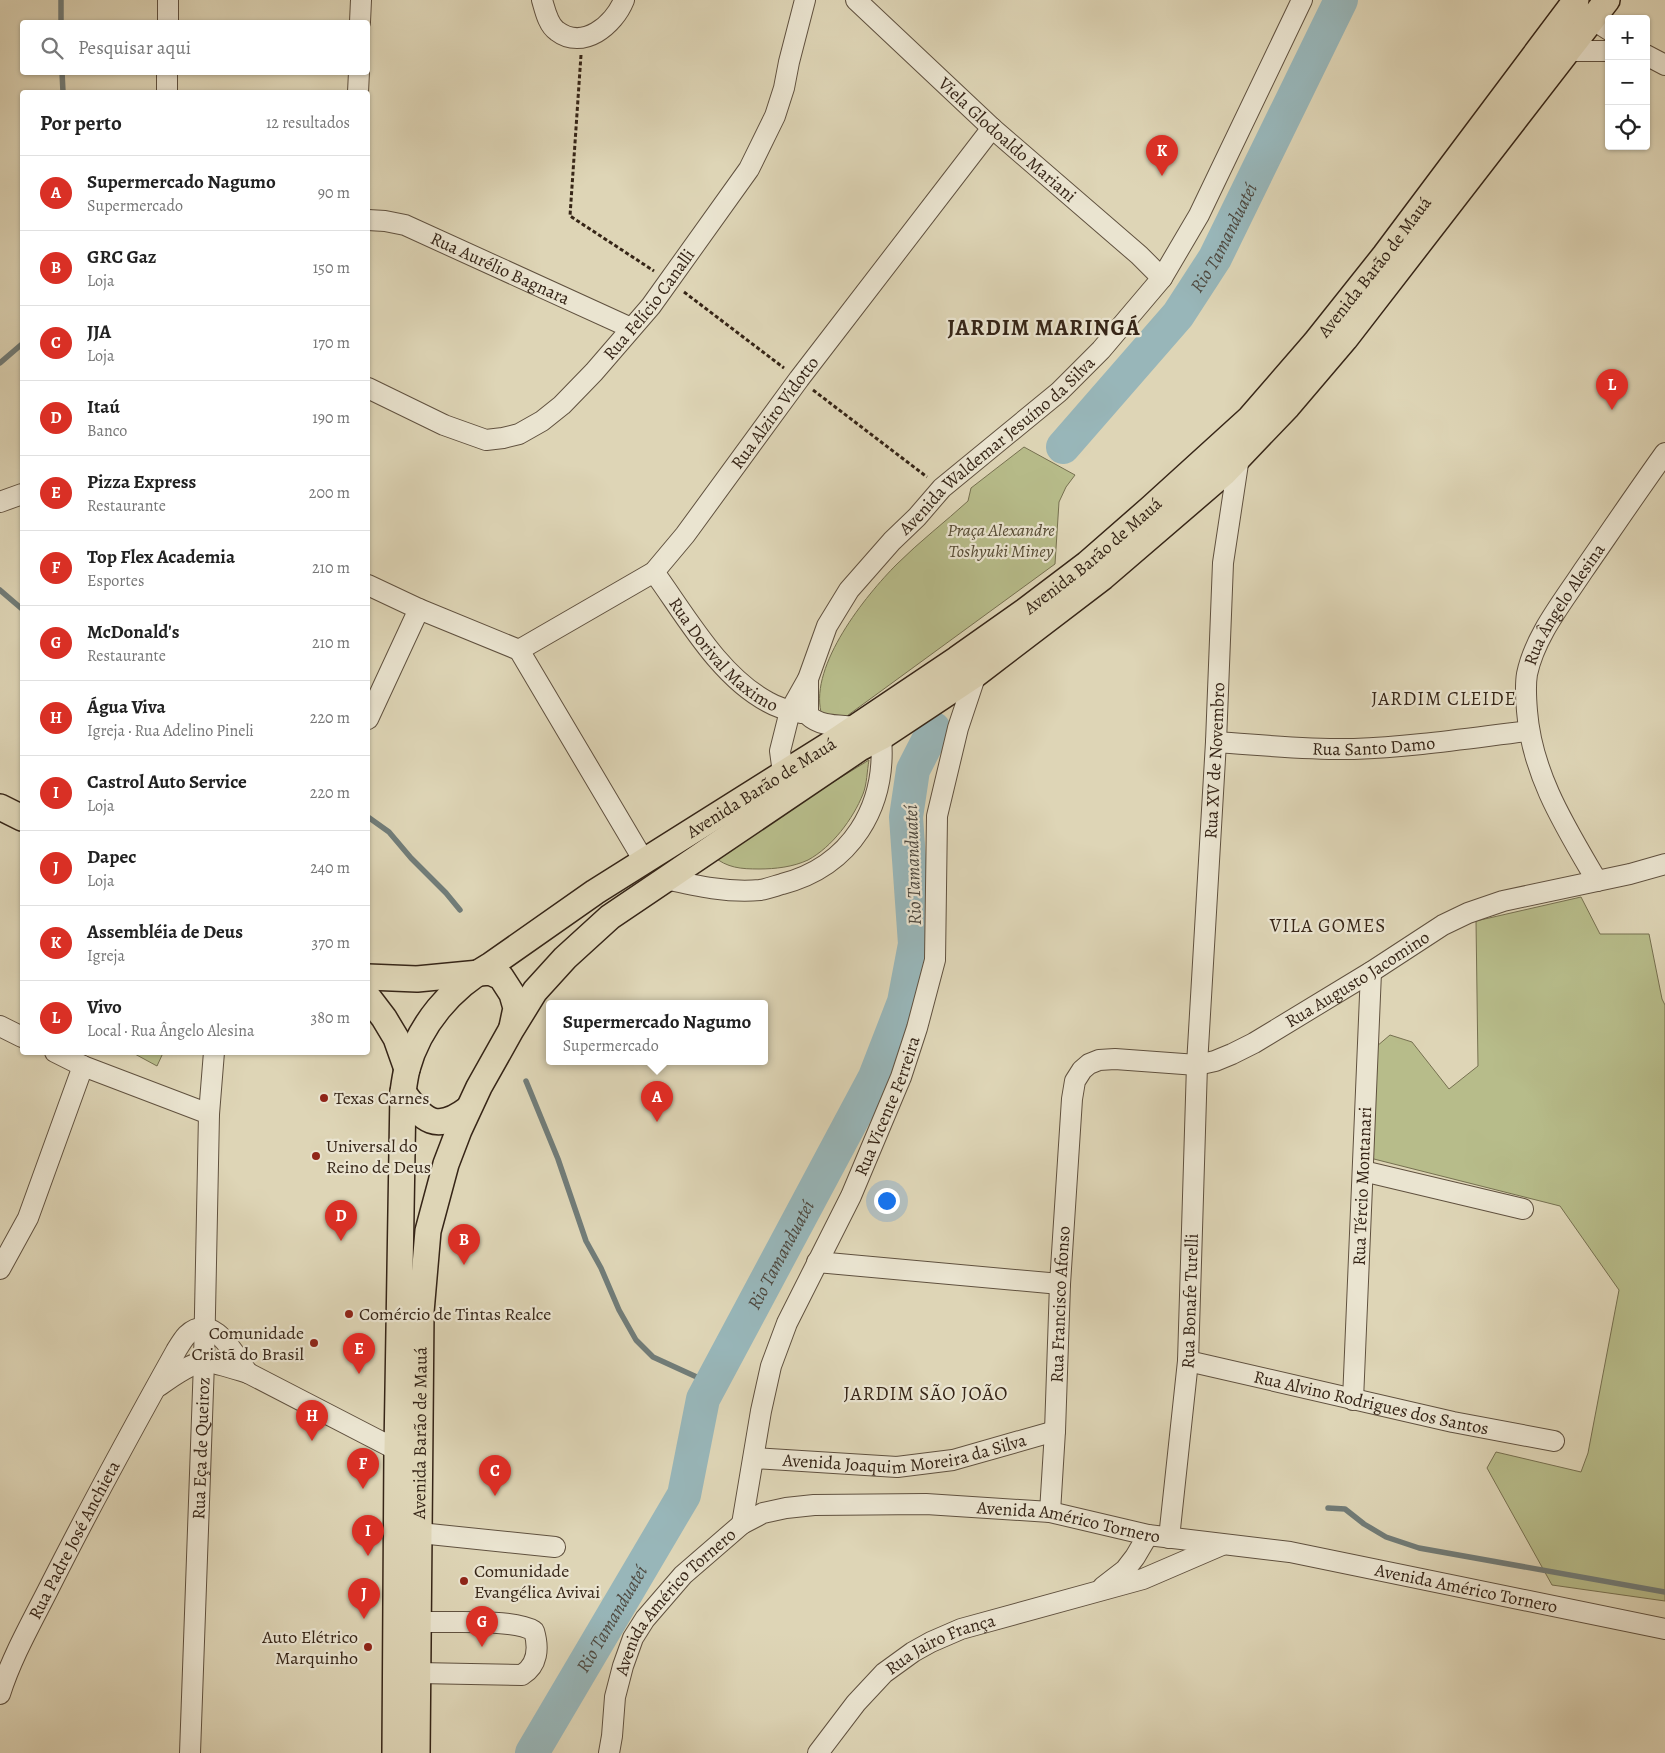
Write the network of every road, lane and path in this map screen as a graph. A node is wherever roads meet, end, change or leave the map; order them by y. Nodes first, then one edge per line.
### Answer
1 (168, 0) edge
2 (360, 0) edge
3 (542, 0) edge
4 (624, 0) edge
5 (805, 0) edge
6 (856, 0) edge
7 (1302, 0) edge
8 (1574, 3) edge
9 (1603, 17) edge
10 (168, 20) edge
11 (360, 20) edge
12 (582, 39) junction
13 (1569, 51) junction
14 (1605, 51) edge
15 (167, 75) edge
16 (359, 75) edge
17 (167, 90) edge
18 (358, 90) edge
19 (992, 128) junction
20 (370, 220) edge
21 (1162, 278) junction
22 (669, 281) junction
23 (631, 328) junction
24 (799, 379) junction
25 (370, 389) edge
26 (1665, 453) edge
27 (1239, 457) junction
28 (942, 488) junction
29 (20, 495) edge
30 (0, 502) edge
31 (654, 572) junction
32 (370, 586) edge
33 (419, 609) junction
34 (518, 650) junction
35 (976, 674) junction
36 (799, 713) junction
37 (370, 716) edge
38 (855, 727) junction
39 (1528, 731) junction
40 (881, 737) junction
41 (1216, 742) junction
42 (783, 773) junction
43 (0, 806) edge
44 (20, 817) edge
45 (644, 860) junction
46 (1665, 864) edge
47 (666, 879) junction
48 (1597, 881) junction
49 (1371, 972) junction
50 (474, 974) junction
51 (370, 977) edge
52 (370, 1000) edge
53 (0, 1026) edge
54 (511, 1030) junction
55 (20, 1036) edge
56 (61, 1055) edge
57 (214, 1055) edge
58 (1198, 1065) junction
59 (83, 1066) junction
60 (405, 1080) junction
61 (1072, 1099) joint
62 (468, 1109) junction
63 (209, 1114) junction
64 (1363, 1171) junction
65 (1523, 1209) dead end
66 (817, 1262) junction
67 (0, 1269) edge
68 (1060, 1284) junction
69 (204, 1327) junction
70 (1188, 1361) junction
71 (204, 1362) junction
72 (248, 1373) junction
73 (155, 1388) junction
74 (1353, 1400) junction
75 (1055, 1431) junction
76 (1554, 1441) dead end
77 (397, 1450) junction
78 (754, 1458) junction
79 (1050, 1512) junction
80 (742, 1524) junction
81 (420, 1533) junction
82 (1148, 1535) junction
83 (1169, 1538) junction
84 (1223, 1544) junction
85 (555, 1547) dead end
86 (1098, 1591) junction
87 (418, 1622) junction
88 (1665, 1630) edge
89 (418, 1673) junction
90 (0, 1694) edge
91 (190, 1753) edge
92 (395, 1753) edge
93 (417, 1753) edge
94 (609, 1753) edge
95 (818, 1753) edge

1 - 10 street
2 - 11 street
3 - 12 street
4 - 12 street
5 - 22 street, Rua Felício Canalli
6 - 19 street, Viela Glodoaldo Mariani
7 - 21 street, Avenida Waldemar Jesuíno da Silva
8 - 9 street
8 - 38 main road, Avenida Barão de Mauá
9 - 13 main road, Avenida Barão de Mauá
12 - 22 path
13 - 14 street
13 - 27 main road, Avenida Barão de Mauá
15 - 17 street
16 - 18 street
19 - 21 street, Viela Glodoaldo Mariani
19 - 24 street, Rua Alziro Vidotto
20 - 23 street, Rua Aurélio Bagnara
21 - 28 street, Avenida Waldemar Jesuíno da Silva
22 - 23 street, Rua Felício Canalli
22 - 24 path
23 - 25 street, Rua Felício Canalli
24 - 28 path
24 - 31 street, Rua Alziro Vidotto
26 - 39 street, Rua Ângelo Alesina
27 - 35 main road, Avenida Barão de Mauá
27 - 41 street, Rua XV de Novembro
28 - 36 street, Avenida Waldemar Jesuíno da Silva
29 - 30 street
31 - 34 street, Rua Alziro Vidotto
31 - 36 street, Rua Dorival Maximo
32 - 33 street
33 - 34 street
33 - 37 street
34 - 45 street
35 - 40 main road, Avenida Barão de Mauá
35 - 66 street, Rua Vicente Ferreira
36 - 38 street, Rua Dorival Maximo
36 - 42 street, Avenida Waldemar Jesuíno da Silva
38 - 40 street, Rua Dorival Maximo
38 - 42 main road, Avenida Barão de Mauá
39 - 41 street, Rua Santo Damo
39 - 48 street, Rua Ângelo Alesina
40 - 47 main road, Avenida Barão de Mauá
40 - 47 street
41 - 58 street, Rua XV de Novembro
42 - 45 main road, Avenida Barão de Mauá
43 - 44 main road
45 - 50 main road, Avenida Barão de Mauá
46 - 48 street, Rua Augusto Jacomino
47 - 54 main road, Avenida Barão de Mauá
48 - 49 street, Rua Augusto Jacomino
49 - 58 street, Rua Augusto Jacomino
49 - 64 street, Rua Tércio Montanari
50 - 51 main road
50 - 54 main road
50 - 60 main road, Avenida Barão de Mauá
52 - 60 main road
53 - 55 street
54 - 62 main road, Avenida Barão de Mauá
56 - 59 street
57 - 63 street, Rua Eça de Queiroz
58 - 61 street, Rua Augusto Jacomino
58 - 70 street, Rua Bonafe Turelli
59 - 63 street
59 - 67 street
60 - 62 main road
60 - 77 main road, Avenida Barão de Mauá
61 - 68 street, Rua Francisco Afonso
62 - 81 main road, Avenida Barão de Mauá
63 - 69 street, Rua Eça de Queiroz
64 - 65 street
64 - 74 street, Rua Tércio Montanari
66 - 68 street
66 - 78 street, Rua Vicente Ferreira
68 - 75 street, Rua Francisco Afonso
69 - 71 street, Rua Eça de Queiroz
69 - 72 street
69 - 73 street, Rua Padre José Anchieta
70 - 74 street, Rua Alvino Rodrigues dos Santos
70 - 83 street, Rua Bonafe Turelli
71 - 72 street
71 - 73 street, Rua Padre José Anchieta
71 - 91 street, Rua Eça de Queiroz
72 - 77 street
73 - 90 street, Rua Padre José Anchieta
74 - 76 street, Rua Alvino Rodrigues dos Santos
75 - 78 street, Avenida Joaquim Moreira da Silva
75 - 79 street, Rua Francisco Afonso
77 - 92 main road, Avenida Barão de Mauá
78 - 80 street, Rua Vicente Ferreira
79 - 80 street, Avenida Américo Tornero
79 - 82 street, Avenida Américo Tornero
80 - 94 street, Avenida Américo Tornero
81 - 85 street
81 - 87 main road, Avenida Barão de Mauá
82 - 83 street, Avenida Américo Tornero
82 - 86 street, Rua Jairo França
83 - 84 street, Avenida Américo Tornero
84 - 86 street, Rua Jairo França
84 - 88 street, Avenida Américo Tornero
86 - 95 street, Rua Jairo França
87 - 89 main road, Avenida Barão de Mauá
87 - 89 street
89 - 93 main road, Avenida Barão de Mauá

